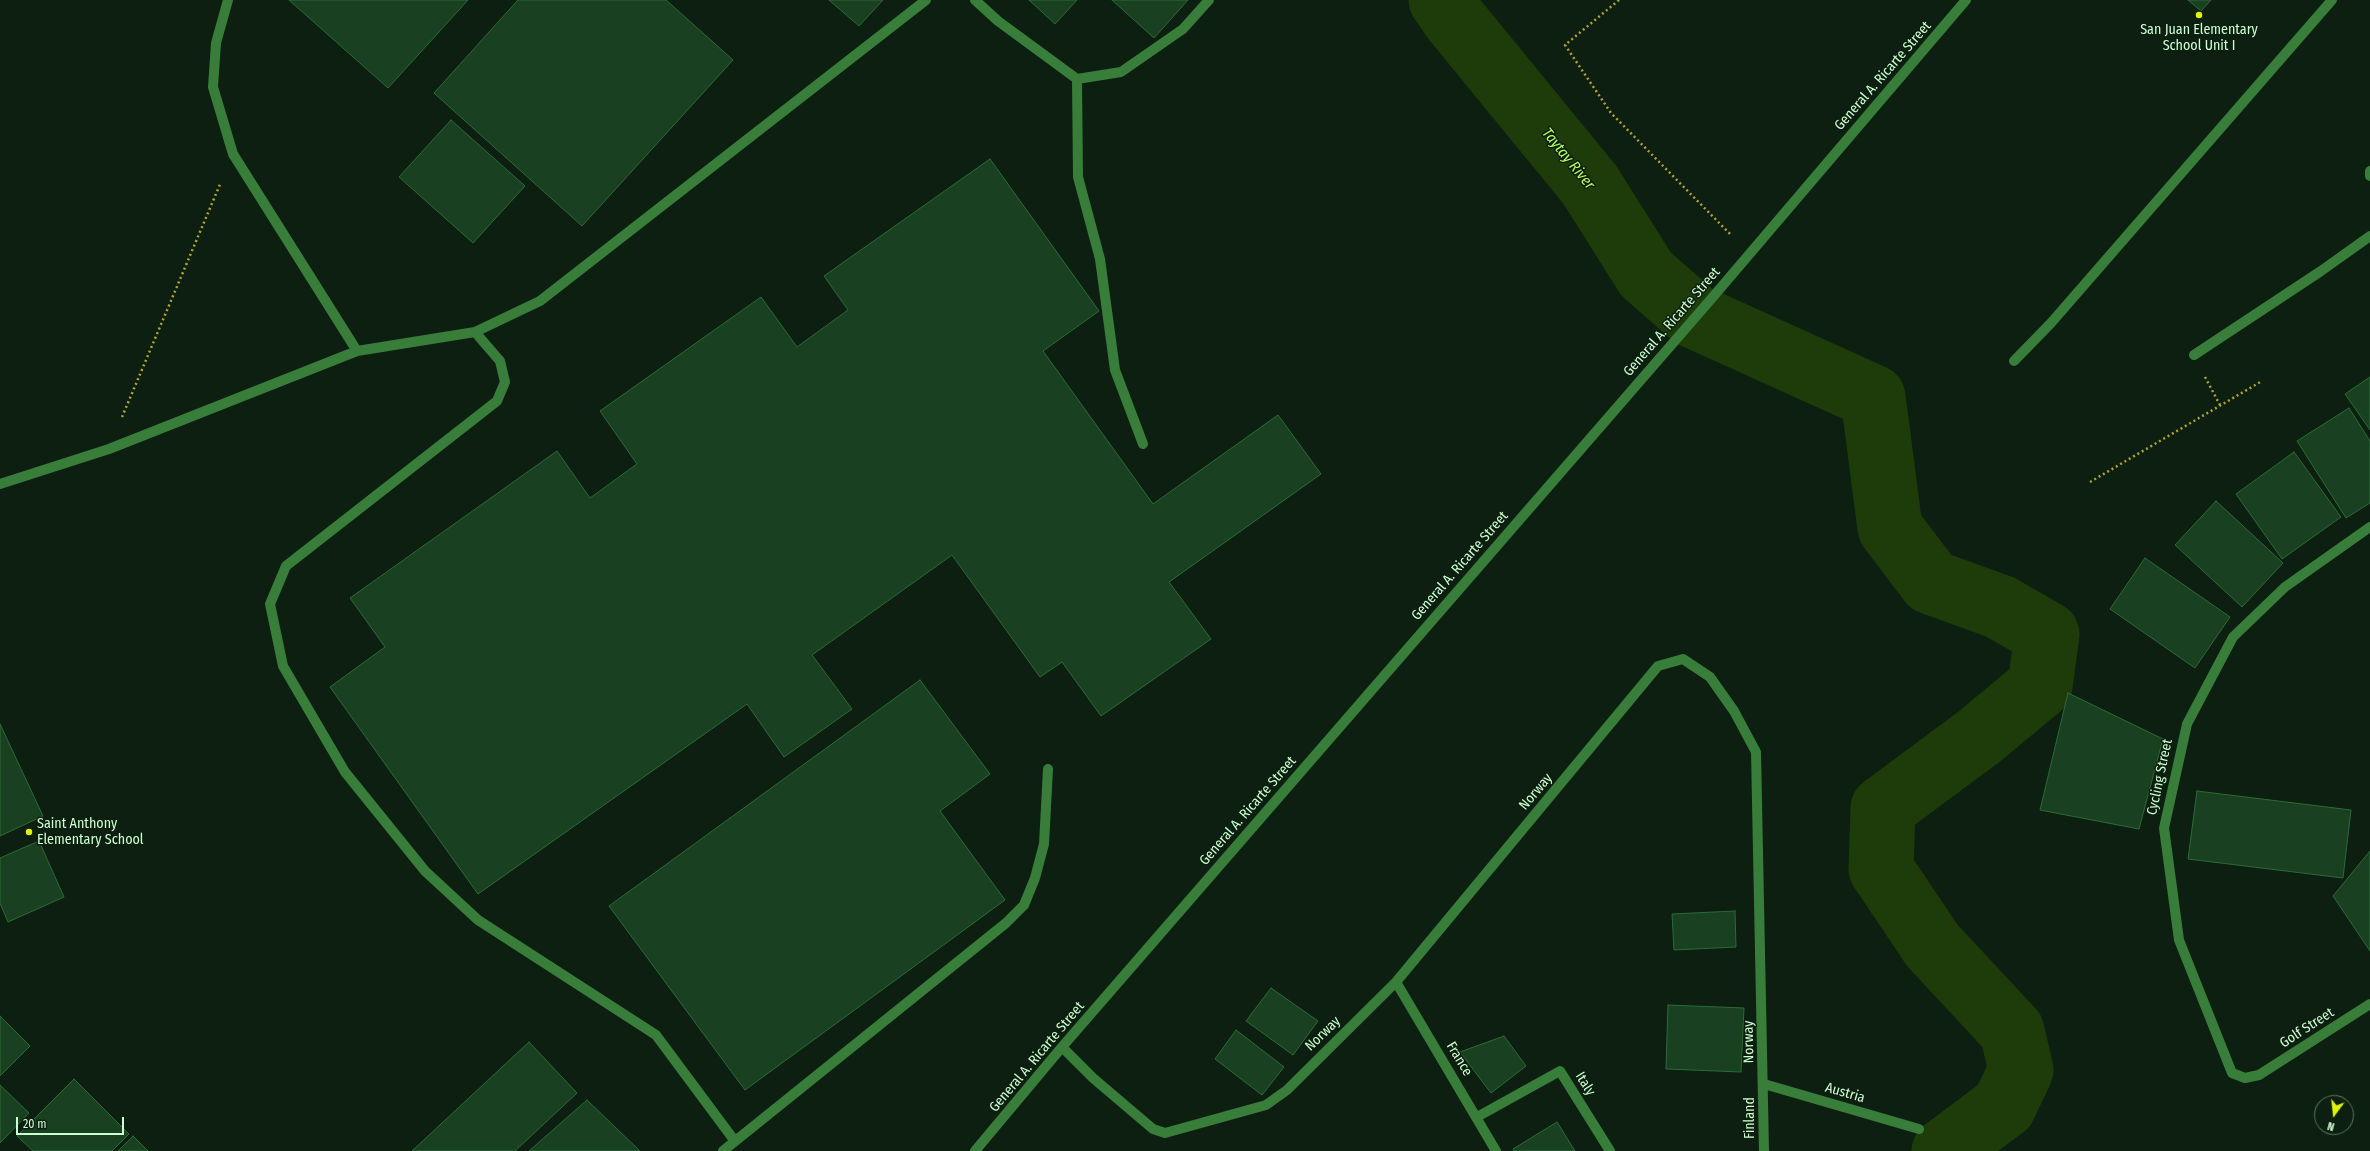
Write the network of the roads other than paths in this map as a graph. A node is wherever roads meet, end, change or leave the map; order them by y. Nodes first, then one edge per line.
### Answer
1 (228, 0) edge
2 (926, 0) edge
3 (975, 0) edge
4 (1209, 0) edge
5 (1966, 0) edge
6 (2332, 0) edge
7 (1077, 79) junction
8 (2370, 171) edge
9 (2370, 176) edge
10 (2370, 236) edge
11 (475, 332) junction
12 (357, 351) junction
13 (2194, 355) road end
14 (2014, 361) dead end
15 (1143, 444) dead end
16 (0, 484) edge
17 (2370, 527) edge
18 (1048, 769) dead end
19 (1396, 982) junction
20 (2370, 1004) edge
21 (1062, 1047) junction
22 (2259, 1075) joint
23 (1764, 1084) junction
24 (1477, 1117) junction
25 (1919, 1128) dead end
26 (734, 1140) junction
27 (723, 1151) edge
28 (975, 1151) edge
29 (1496, 1151) edge
30 (1610, 1151) edge
31 (1764, 1151) edge

1 - 12 street
2 - 11 street
3 - 7 street
4 - 7 street
5 - 21 street, General A. Ricarte Street
6 - 14 street
7 - 15 street
8 - 9 street
10 - 13 street
11 - 12 street
11 - 26 street
12 - 16 street
17 - 22 street, Cycling Street
18 - 26 street
19 - 21 street, Norway
19 - 23 street, Norway
19 - 24 street, France
20 - 22 street, Golf Street
21 - 28 street, General A. Ricarte Street
23 - 25 street, Austria
23 - 31 street, Finland
24 - 29 street, France
24 - 30 street, Italy
26 - 27 street

